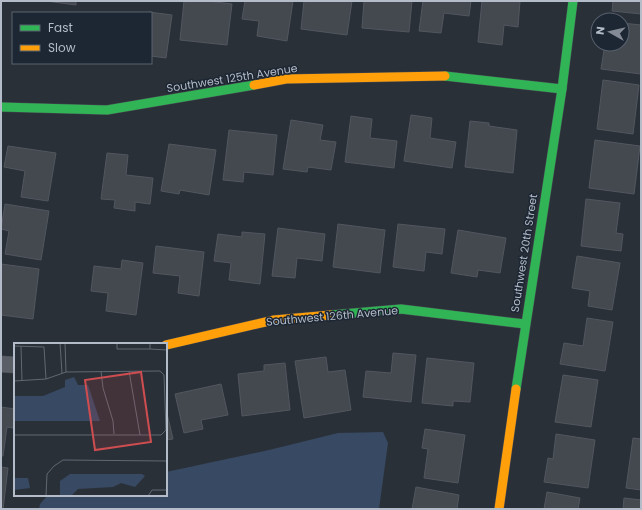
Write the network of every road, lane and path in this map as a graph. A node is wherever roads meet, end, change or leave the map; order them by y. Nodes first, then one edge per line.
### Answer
1 (573, 1) edge
2 (562, 89) junction
3 (1, 107) edge
4 (525, 324) junction
5 (167, 345) edge
6 (1, 364) edge
7 (14, 365) edge
8 (499, 509) edge

1 - 2 street, Southwest 20th Street
2 - 3 street, Southwest 125th Avenue
2 - 4 street, Southwest 20th Street
4 - 5 street, Southwest 126th Avenue
4 - 8 street, Southwest 20th Street
6 - 7 street

